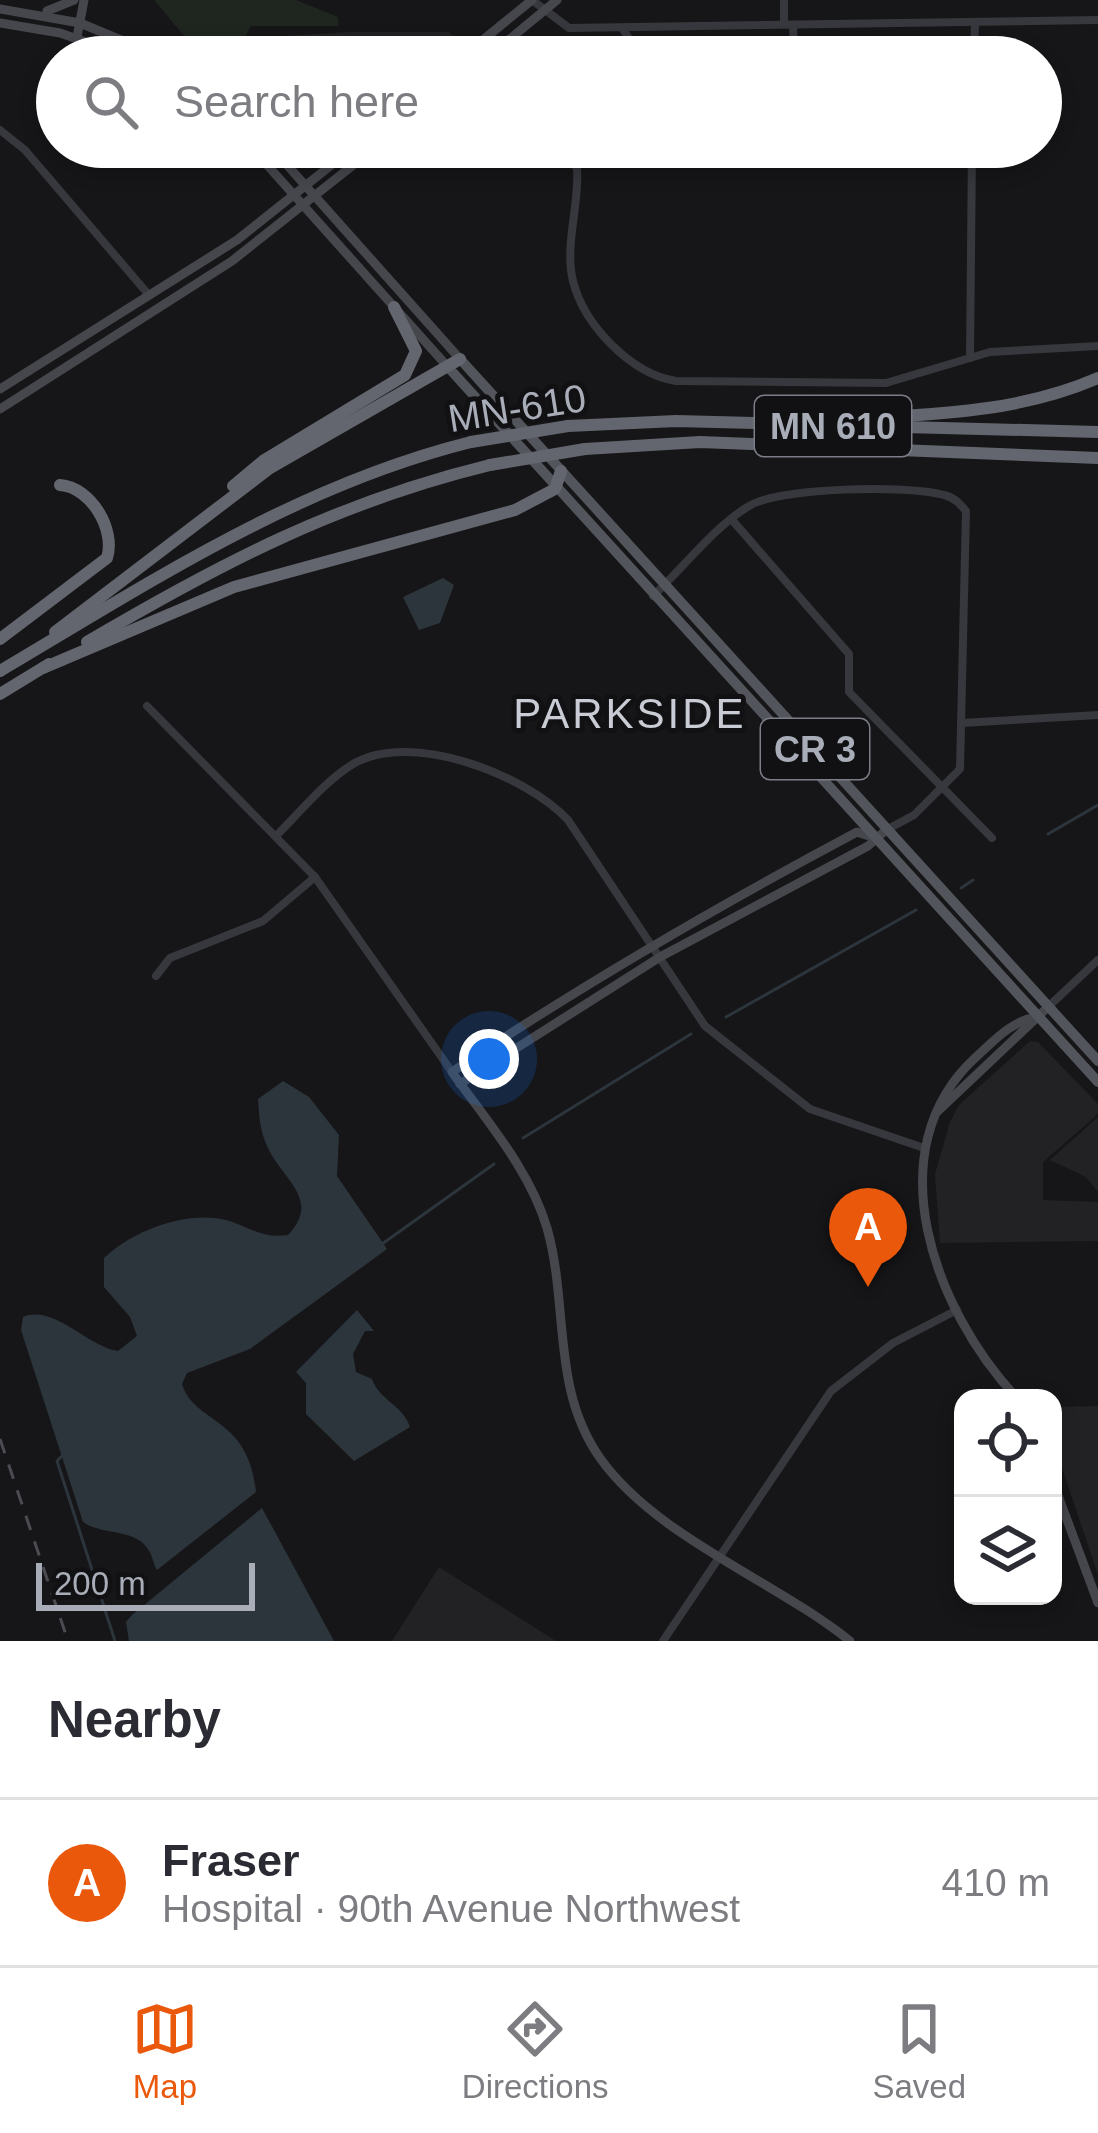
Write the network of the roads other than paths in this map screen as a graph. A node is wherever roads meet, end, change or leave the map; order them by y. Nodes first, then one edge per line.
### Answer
1 (74, 0) edge
2 (84, 0) edge
3 (532, 0) edge
4 (557, 0) edge
5 (784, 0) edge
6 (0, 9) edge
7 (16, 11) junction
8 (544, 12) junction
9 (1098, 20) edge
10 (975, 22) junction
11 (0, 23) edge
12 (80, 23) junction
13 (789, 25) junction
14 (621, 27) junction
15 (71, 36) edge
16 (76, 36) edge
17 (111, 36) edge
18 (488, 36) edge
19 (514, 36) edge
20 (627, 36) edge
21 (791, 36) edge
22 (975, 36) edge
23 (0, 130) edge
24 (36, 163) edge
25 (40, 168) edge
26 (270, 168) edge
27 (290, 168) edge
28 (329, 168) edge
29 (351, 168) edge
30 (577, 168) edge
31 (972, 168) edge
32 (307, 187) junction
33 (296, 195) junction
34 (316, 197) junction
35 (304, 206) junction
36 (148, 294) junction
37 (394, 307) junction
38 (1098, 346) edge
39 (970, 358) junction
40 (453, 363) junction
41 (1098, 378) edge
42 (0, 389) edge
43 (0, 409) edge
44 (809, 425) junction
45 (1098, 432) edge
46 (1098, 458) edge
47 (561, 471) junction
48 (60, 485) dead end
49 (555, 489) junction
50 (733, 521) junction
51 (194, 522) junction
52 (664, 586) junction
53 (653, 596) junction
54 (0, 639) edge
55 (32, 652) junction
56 (43, 668) junction
57 (0, 671) edge
58 (0, 694) edge
59 (147, 706) dead end
60 (1098, 715) edge
61 (962, 723) junction
62 (942, 791) junction
63 (886, 830) junction
64 (278, 834) junction
65 (872, 837) junction
66 (992, 838) dead end
67 (315, 877) junction
68 (652, 944) junction
69 (660, 957) junction
70 (1098, 960) edge
71 (156, 976) dead end
72 (1048, 1007) junction
73 (1037, 1017) junction
74 (1098, 1061) edge
75 (452, 1072) junction
76 (1098, 1082) edge
77 (460, 1084) junction
78 (924, 1148) junction
79 (957, 1310) junction
80 (1009, 1389) edge
81 (1058, 1497) edge
82 (720, 1554) junction
83 (1098, 1603) edge
84 (663, 1641) edge
85 (850, 1641) edge

1 - 7 street
2 - 12 street
3 - 8 street
3 - 18 street
4 - 8 street
5 - 13 street
6 - 7 street
7 - 12 street
8 - 14 street
8 - 19 street
9 - 10 street
10 - 13 street
10 - 22 street
11 - 15 street
12 - 16 street
12 - 17 street
13 - 14 street
13 - 21 street
14 - 20 street
23 - 24 street
25 - 36 street
26 - 33 street, CR 3
27 - 32 street, CR 3
28 - 32 street
29 - 34 street
30 - 39 street
31 - 39 street
32 - 33 street
32 - 34 street, CR 3
33 - 35 street, CR 3
33 - 36 street
34 - 35 street
34 - 40 street, CR 3
35 - 37 street, CR 3
35 - 43 street
36 - 42 street
37 - 40 street, CR 3
37 - 51 highway
38 - 39 street
40 - 47 main road, CR 3
40 - 49 main road, CR 3
40 - 51 highway
41 - 44 highway
44 - 45 highway, MN-610 / MN 610
44 - 55 highway, MN-610 / MN 610, bridge
46 - 56 highway, MN-610 / MN 610, bridge
47 - 49 highway
47 - 52 main road, CR 3
48 - 54 highway
49 - 53 main road, CR 3
49 - 56 highway
50 - 52 street
50 - 61 street
50 - 62 street
51 - 55 highway
52 - 53 street
52 - 63 main road, CR 3
53 - 65 main road, CR 3
55 - 57 highway, MN-610 / MN 610
56 - 58 highway, MN-610 / MN 610
59 - 64 street
60 - 61 street
61 - 62 street
62 - 63 street
62 - 66 street
63 - 65 street
63 - 72 main road, CR 3
64 - 67 street
64 - 68 street
65 - 68 street
65 - 69 street
65 - 73 main road, CR 3
67 - 71 street
67 - 75 street
68 - 69 street
68 - 75 street
69 - 77 street
69 - 78 street
70 - 72 street
72 - 73 street
72 - 74 main road, CR 3
73 - 76 main road, CR 3
73 - 78 street
75 - 77 street
77 - 82 street
78 - 79 street
79 - 80 street
79 - 82 street
81 - 83 street
82 - 84 street
82 - 85 street

